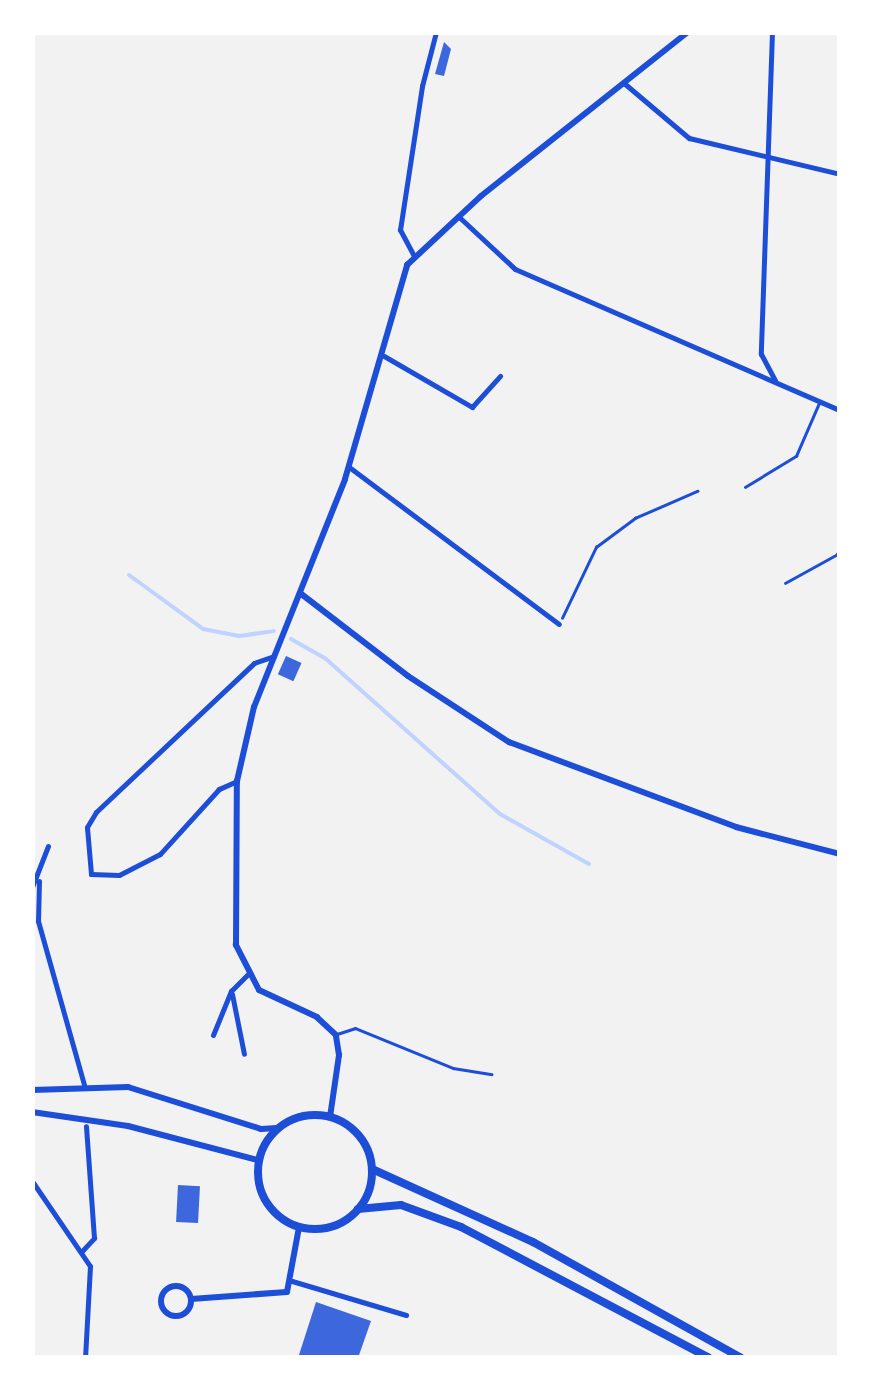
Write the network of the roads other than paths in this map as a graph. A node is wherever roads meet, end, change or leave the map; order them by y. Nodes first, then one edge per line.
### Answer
1 (436, 32) edge
2 (688, 32) edge
3 (772, 32) edge
4 (625, 84) junction
5 (768, 159) junction
6 (840, 174) edge
7 (458, 216) junction
8 (414, 256) junction
9 (384, 356) junction
10 (500, 376) dead end
11 (777, 383) junction
12 (820, 402) junction
13 (840, 410) edge
14 (349, 467) junction
15 (745, 487) dead end
16 (839, 554) edge
17 (785, 584) dead end
18 (300, 593) junction
19 (559, 624) road end
20 (274, 656) junction
21 (237, 781) junction
22 (48, 846) dead end
23 (840, 854) edge
24 (39, 881) junction
25 (32, 887) edge
26 (247, 975) junction
27 (232, 991) junction
28 (214, 1035) dead end
29 (336, 1035) junction
30 (244, 1054) dead end
31 (492, 1074) dead end
32 (84, 1085) dead end
33 (32, 1090) edge
34 (32, 1112) edge
35 (330, 1116) junction
36 (86, 1126) dead end
37 (277, 1128) junction
38 (258, 1160) junction
39 (372, 1169) junction
40 (32, 1181) edge
41 (358, 1209) junction
42 (299, 1227) junction
43 (82, 1251) junction
44 (292, 1281) junction
45 (191, 1298) junction
46 (406, 1315) dead end
47 (85, 1358) edge
48 (708, 1358) edge
49 (742, 1358) edge

1 - 8 street
2 - 4 street
3 - 5 street
4 - 5 street
4 - 7 street
5 - 6 street
5 - 11 street
7 - 8 street
7 - 11 street
8 - 9 street
9 - 10 street
9 - 14 street
11 - 12 street
12 - 13 street
12 - 15 lane
14 - 18 street
14 - 19 street
16 - 17 lane
18 - 20 street
18 - 23 street
20 - 21 street
20 - 21 street
21 - 26 street
22 - 24 street
24 - 25 street
24 - 32 street
26 - 27 street
26 - 29 street
27 - 28 street
27 - 30 street
29 - 31 lane
29 - 35 street
33 - 37 street
34 - 38 street
35 - 37 main road
35 - 39 main road
36 - 43 street
37 - 38 main road
38 - 42 main road
39 - 41 main road
39 - 49 main road
40 - 43 street
41 - 42 main road
41 - 48 main road
42 - 44 street
43 - 47 street
44 - 45 street
44 - 46 street
45 - 45 street

